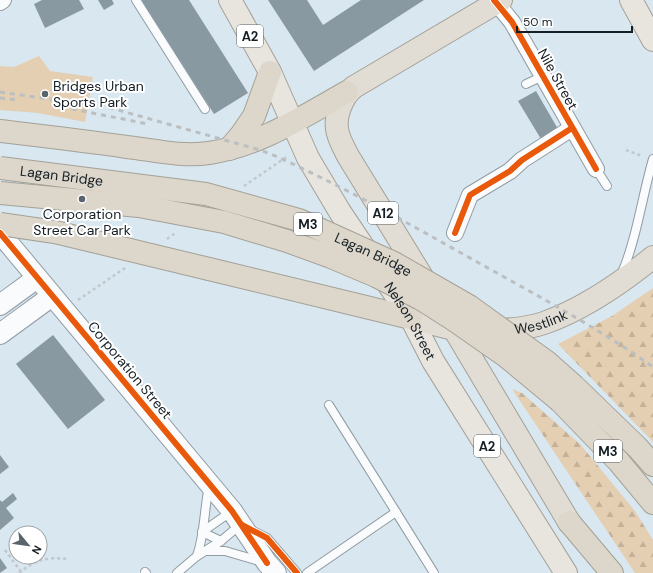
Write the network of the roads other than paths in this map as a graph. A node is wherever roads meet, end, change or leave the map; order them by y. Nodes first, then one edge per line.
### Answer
1 (3, 0) edge
2 (136, 0) edge
3 (230, 0) edge
4 (631, 0) edge
5 (497, 1) edge
6 (0, 2) edge
7 (653, 40) edge
8 (270, 72) junction
9 (543, 76) junction
10 (526, 84) dead end
11 (347, 92) junction
12 (205, 109) dead end
13 (292, 123) junction
14 (572, 128) junction
15 (0, 132) edge
16 (229, 149) junction
17 (650, 159) edge
18 (0, 168) edge
19 (596, 169) joint
20 (607, 186) dead end
21 (0, 193) edge
22 (0, 224) edge
23 (0, 233) edge
24 (455, 233) dead end
25 (653, 257) edge
26 (37, 278) junction
27 (618, 283) junction
28 (52, 296) junction
29 (0, 305) edge
30 (411, 318) junction
31 (454, 329) junction
32 (0, 334) edge
33 (329, 405) dead end
34 (653, 465) edge
35 (209, 484) junction
36 (653, 503) edge
37 (396, 512) junction
38 (236, 518) junction
39 (569, 522) junction
40 (202, 532) junction
41 (221, 541) junction
42 (206, 551) junction
43 (197, 556) junction
44 (272, 568) edge
45 (177, 573) edge
46 (297, 573) edge
47 (307, 573) edge
48 (434, 573) edge
49 (566, 573) edge
50 (597, 573) edge
51 (612, 573) edge

1 - 6 street
2 - 12 lane
3 - 8 main road, Nelson Street / A2
4 - 7 main road
5 - 9 street, Nile Street
5 - 11 highway
8 - 13 main road, Nelson Street / A2
8 - 16 highway
9 - 10 lane
9 - 14 street, Nile Street
11 - 13 highway
11 - 31 highway, A12
13 - 16 highway
13 - 30 main road, Nelson Street / A2
14 - 19 street, Nile Street
14 - 24 street
15 - 16 highway
17 - 27 lane
18 - 34 highway, Lagan Bridge / M3, bridge
19 - 20 lane
21 - 36 highway, Lagan Bridge / M3, bridge
22 - 30 highway, bridge
23 - 26 street, Corporation Street
25 - 27 highway, Westlink
26 - 28 street, Corporation Street
26 - 29 street
27 - 31 highway, Westlink
28 - 32 street
28 - 35 street, Corporation Street
30 - 31 highway, Westlink
30 - 49 main road, Nelson Street / A2
31 - 39 highway, A12
33 - 37 lane
35 - 38 street, Corporation Street
35 - 40 lane
37 - 47 lane
37 - 48 lane
38 - 40 lane
38 - 41 lane
38 - 44 street, Corporation Street
38 - 46 lane, Corporation Street
39 - 50 main road
39 - 51 highway
40 - 41 lane
40 - 43 lane
41 - 42 lane
42 - 43 lane
42 - 44 lane
43 - 45 lane

